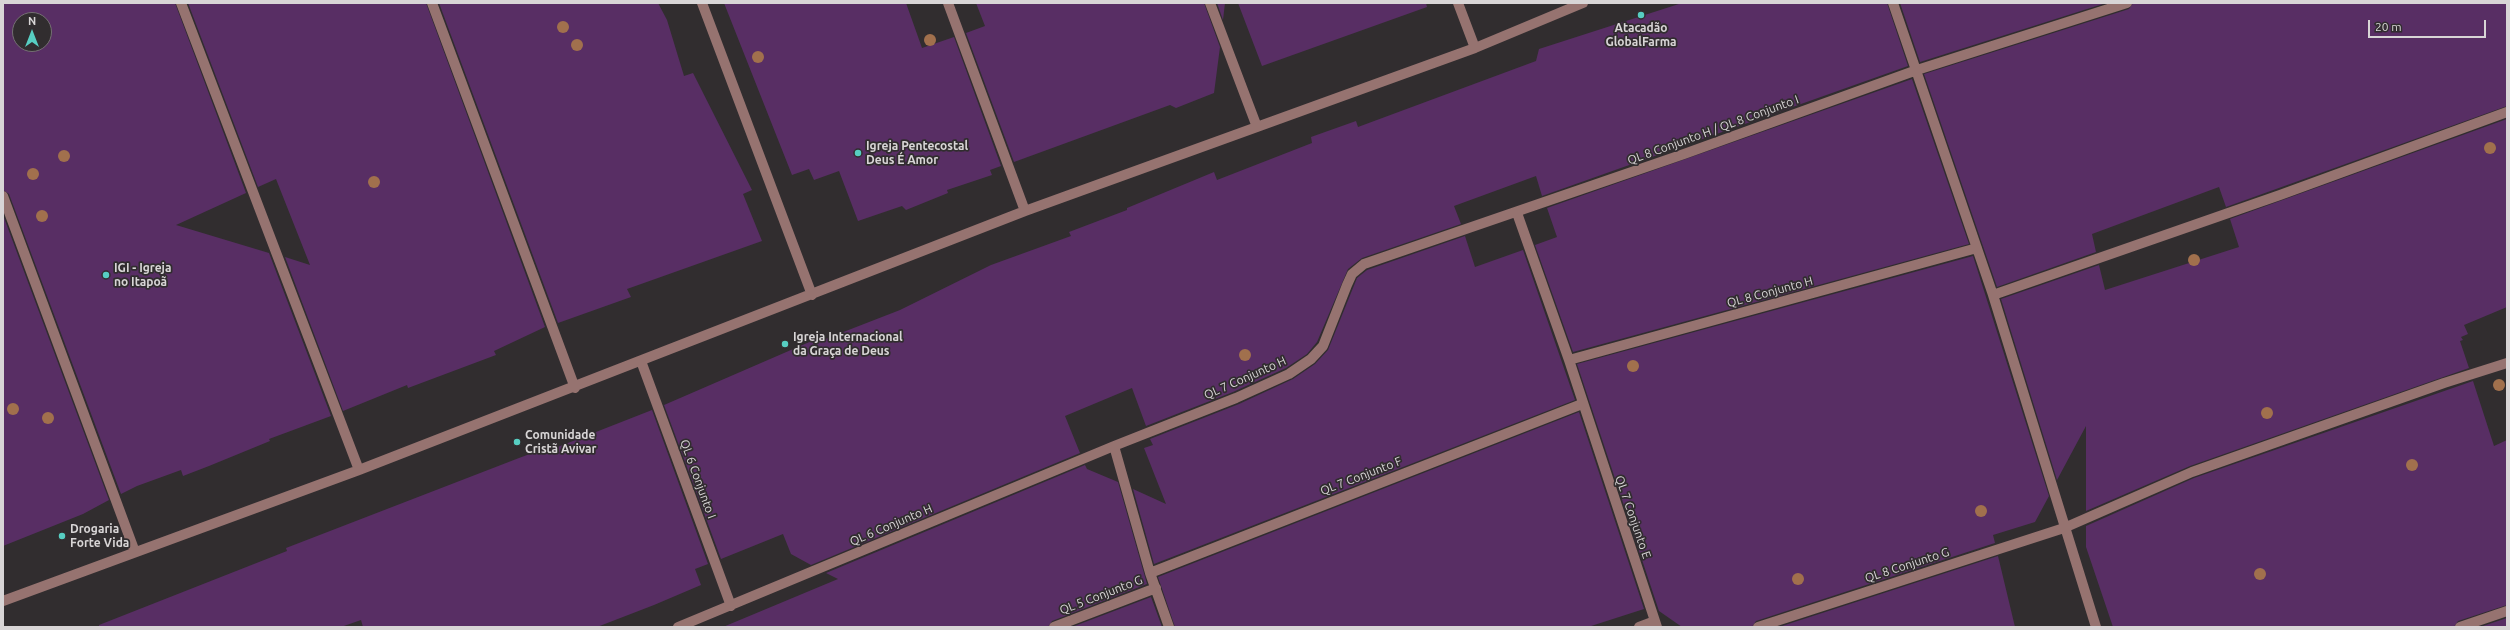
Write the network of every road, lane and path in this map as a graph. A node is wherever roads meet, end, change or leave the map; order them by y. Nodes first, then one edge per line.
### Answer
1 (181, 3) edge
2 (432, 3) edge
3 (702, 3) edge
4 (948, 3) edge
5 (1210, 3) edge
6 (1458, 3) edge
7 (1583, 3) edge
8 (1893, 3) edge
9 (2127, 3) edge
10 (1475, 48) junction
11 (1917, 70) junction
12 (2507, 112) edge
13 (1257, 127) junction
14 (3, 196) edge
15 (1025, 211) junction
16 (1517, 213) junction
17 (1978, 248) junction
18 (812, 295) junction
19 (1993, 295) junction
20 (1569, 360) junction
21 (641, 361) junction
22 (2507, 363) edge
23 (575, 388) junction
24 (1582, 404) junction
25 (1114, 446) junction
26 (359, 470) junction
27 (2064, 528) junction
28 (135, 552) junction
29 (1150, 573) junction
30 (1156, 588) junction
31 (3, 601) edge
32 (731, 606) junction
33 (2507, 611) edge
34 (1656, 624) edge
35 (678, 627) edge
36 (1054, 627) edge
37 (1169, 627) edge
38 (1639, 627) edge
39 (1758, 627) edge
40 (2096, 627) edge
41 (2460, 627) edge

1 - 26 street
2 - 23 street
3 - 18 street
4 - 15 street
5 - 13 street
6 - 10 street
7 - 10 street
8 - 11 street
9 - 11 street, QL 8 Conjunto H / QL 8 Conjunto I
10 - 13 street
11 - 16 street, QL 8 Conjunto H / QL 8 Conjunto I
11 - 17 street
12 - 19 street
13 - 15 street
14 - 28 street
15 - 18 street
16 - 20 street
16 - 25 street, QL 7 Conjunto H
17 - 19 street
17 - 20 street, QL 8 Conjunto H
18 - 21 street
19 - 27 street
20 - 24 street
21 - 23 street
21 - 32 street, QL 6 Conjunto I
22 - 27 street, QL 8 Conjunto G
23 - 26 street
24 - 29 street, QL 7 Conjunto F
24 - 34 street, QL 7 Conjunto E
25 - 29 street
25 - 32 street, QL 6 Conjunto H
26 - 28 street
27 - 39 street, QL 8 Conjunto G
27 - 40 street
28 - 31 street
29 - 30 street
30 - 36 street, QL 5 Conjunto G
30 - 37 street
32 - 35 street, QL 6 Conjunto H
33 - 41 street
34 - 38 street, QL 7 Conjunto E

